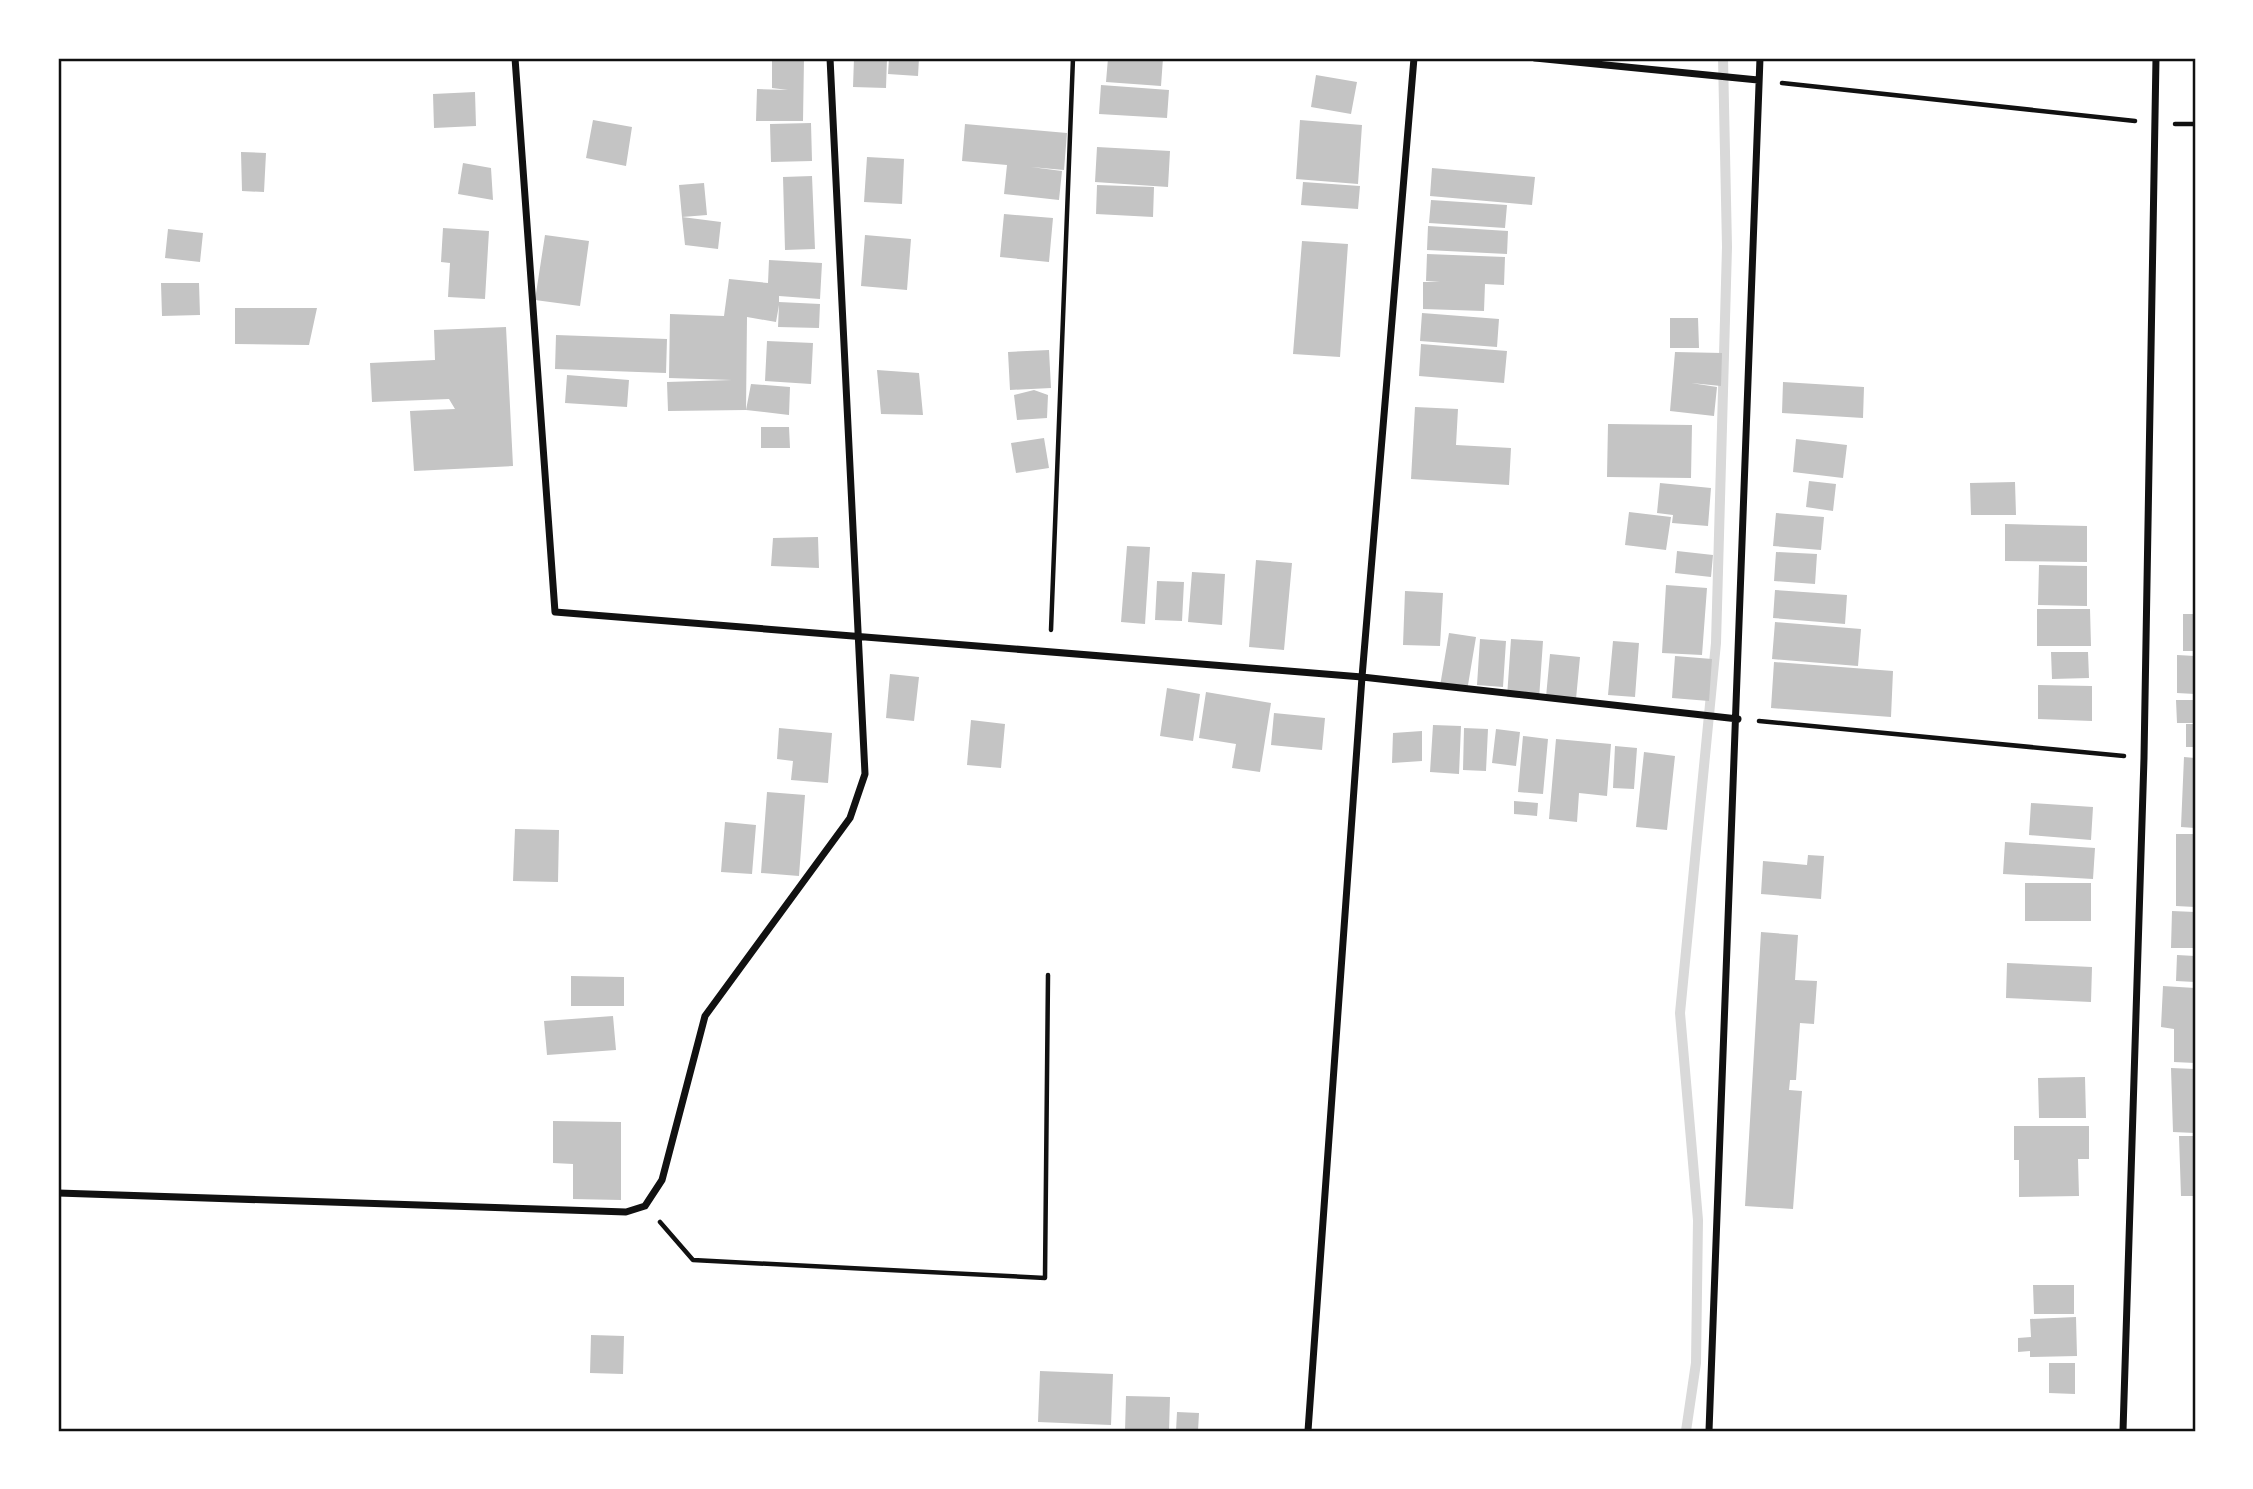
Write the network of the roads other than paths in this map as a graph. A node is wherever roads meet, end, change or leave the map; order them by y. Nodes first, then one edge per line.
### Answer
1 (515, 58) edge
2 (830, 58) edge
3 (1414, 58) edge
4 (1535, 58) edge
5 (1760, 58) edge
6 (2155, 58) edge
7 (1758, 80) junction
8 (857, 635) junction
9 (1362, 677) junction
10 (1738, 719) junction
11 (58, 1193) edge
12 (1308, 1431) edge
13 (1709, 1431) edge
14 (2123, 1431) edge

1 - 8 street
2 - 8 street
3 - 9 street
4 - 7 street
5 - 7 street
6 - 14 street
7 - 10 street
8 - 9 street
8 - 11 street
9 - 10 street
9 - 12 street
10 - 13 street

